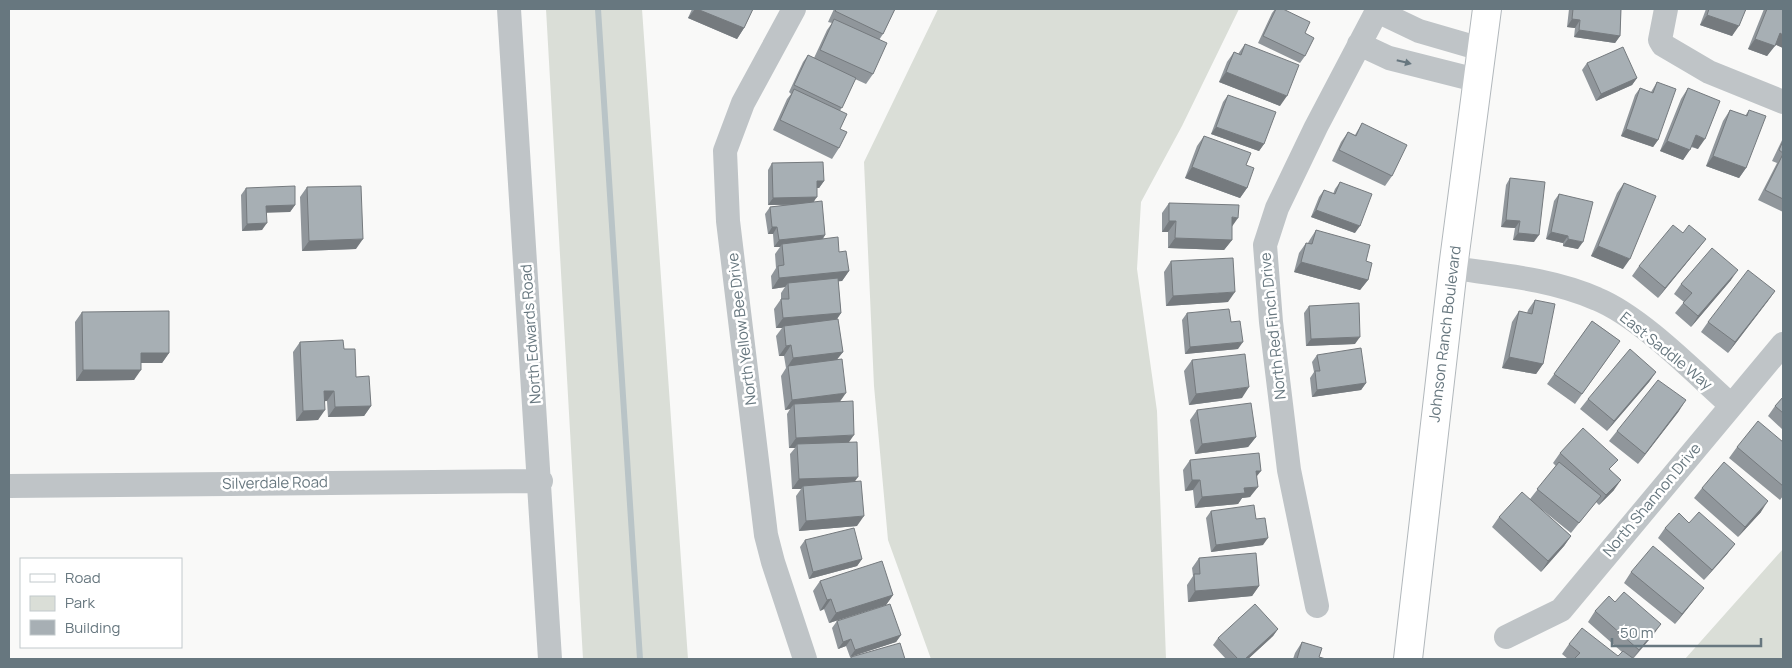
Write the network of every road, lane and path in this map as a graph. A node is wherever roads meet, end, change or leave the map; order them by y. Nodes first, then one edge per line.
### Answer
1 (509, 9) edge
2 (794, 9) edge
3 (1487, 9) edge
4 (1666, 9) edge
5 (1377, 10) edge
6 (1359, 44) junction
7 (1481, 49) junction
8 (1476, 80) junction
9 (1783, 102) edge
10 (1453, 268) junction
11 (1783, 344) edge
12 (1731, 405) junction
13 (541, 481) junction
14 (9, 486) edge
15 (1317, 606) dead end
16 (1506, 637) dead end
17 (550, 659) edge
18 (804, 659) edge
19 (1408, 659) edge

1 - 13 street, North Edwards Road
2 - 18 street, North Yellow Bee Drive
3 - 7 street, Johnson Ranch Boulevard
4 - 9 street
5 - 6 street, North Red Finch Drive
5 - 7 street
6 -> 8 street
6 - 15 street, North Red Finch Drive
7 - 8 street, Johnson Ranch Boulevard
8 - 10 street, Johnson Ranch Boulevard
10 - 12 street, East Saddle Way
10 - 19 street, Johnson Ranch Boulevard
11 - 12 street, North Shannon Drive
12 - 16 street, North Shannon Drive
13 - 14 street, Silverdale Road
13 - 17 street, North Edwards Road

